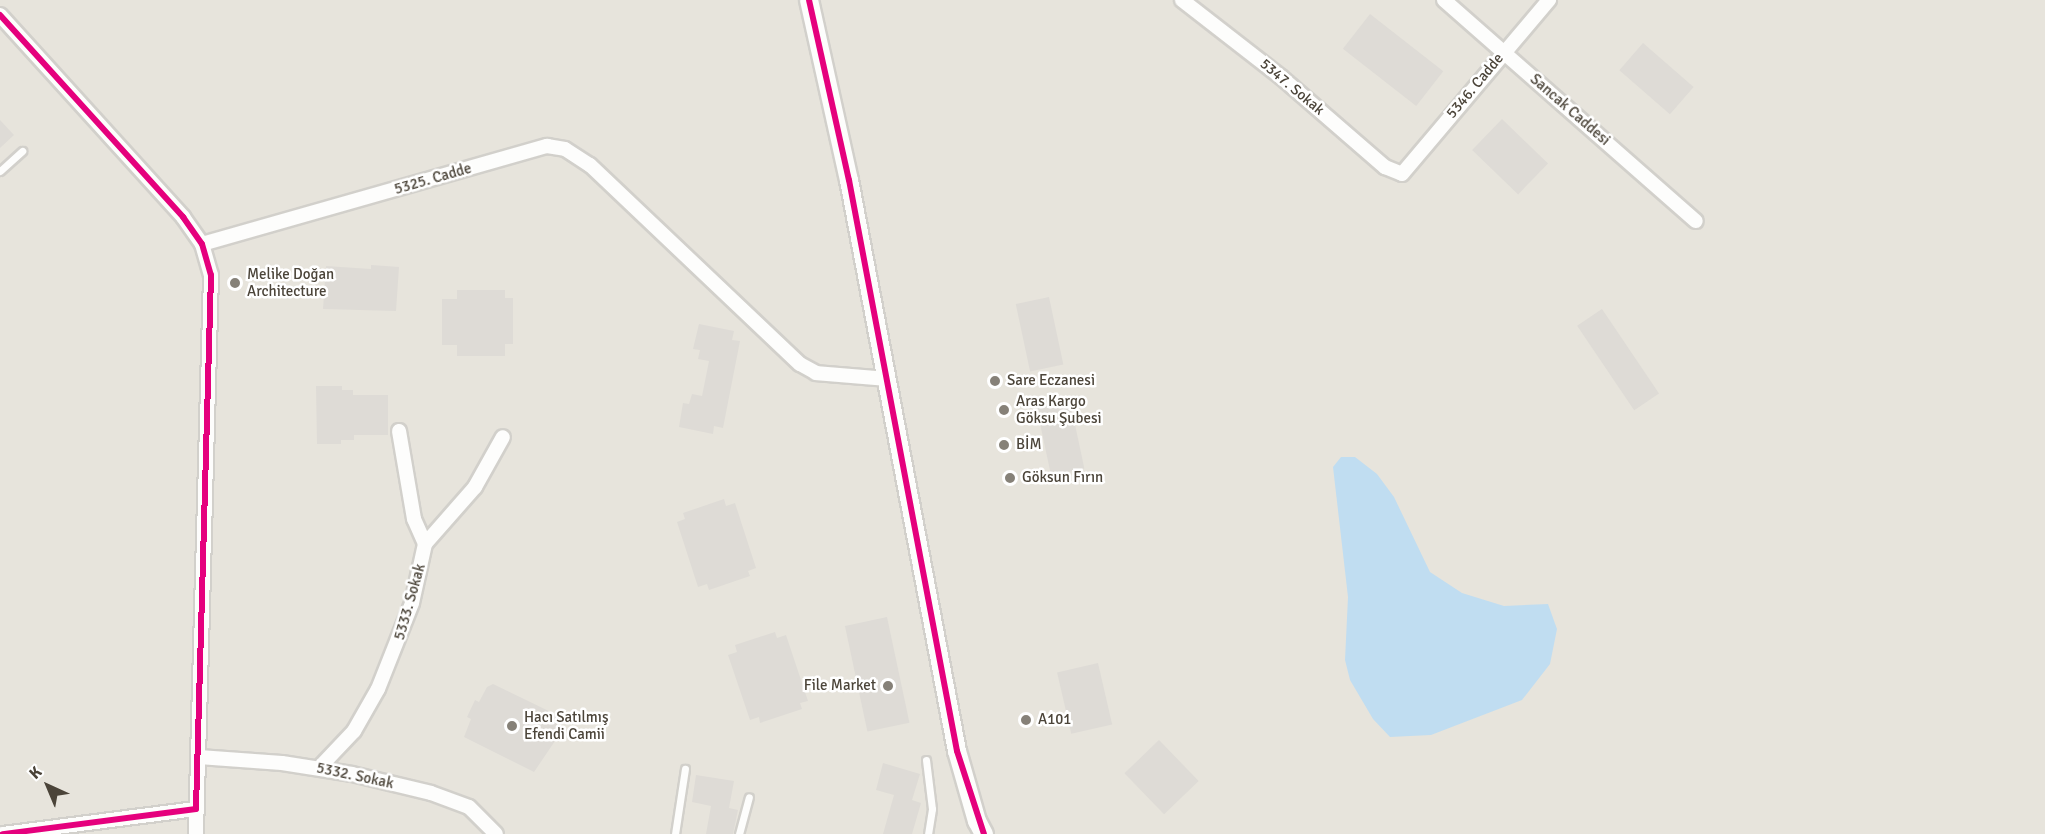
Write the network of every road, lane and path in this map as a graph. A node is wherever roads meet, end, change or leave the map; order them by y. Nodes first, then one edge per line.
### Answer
1 (809, 0) edge
2 (1182, 0) edge
3 (1444, 0) edge
4 (1549, 0) edge
5 (0, 15) edge
6 (1503, 52) junction
7 (22, 151) dead end
8 (0, 171) edge
9 (1402, 174) joint
10 (1696, 221) dead end
11 (202, 244) junction
12 (887, 379) junction
13 (399, 431) dead end
14 (503, 437) dead end
15 (425, 544) junction
16 (199, 757) junction
17 (926, 760) dead end
18 (319, 768) junction
19 (685, 769) dead end
20 (749, 797) dead end
21 (196, 809) junction
22 (3, 834) edge
23 (196, 834) edge
24 (496, 834) edge
25 (675, 834) edge
26 (739, 834) edge
27 (928, 834) edge
28 (984, 834) edge

1 - 12 street
2 - 9 street, 5347. Sokak
3 - 6 street, Sancak Caddesi
4 - 6 street, 5346. Cadde
5 - 11 street
6 - 9 street, 5346. Cadde
6 - 10 street, Sancak Caddesi
7 - 8 lane
11 - 12 street, 5325. Cadde
11 - 16 street
12 - 28 street
13 - 15 street
14 - 15 street, 5333. Sokak
15 - 18 street, 5333. Sokak
16 - 18 street, 5332. Sokak
16 - 21 street
17 - 27 lane
18 - 24 street, 5332. Sokak
19 - 25 lane
20 - 26 lane
21 - 22 street
21 - 23 street

